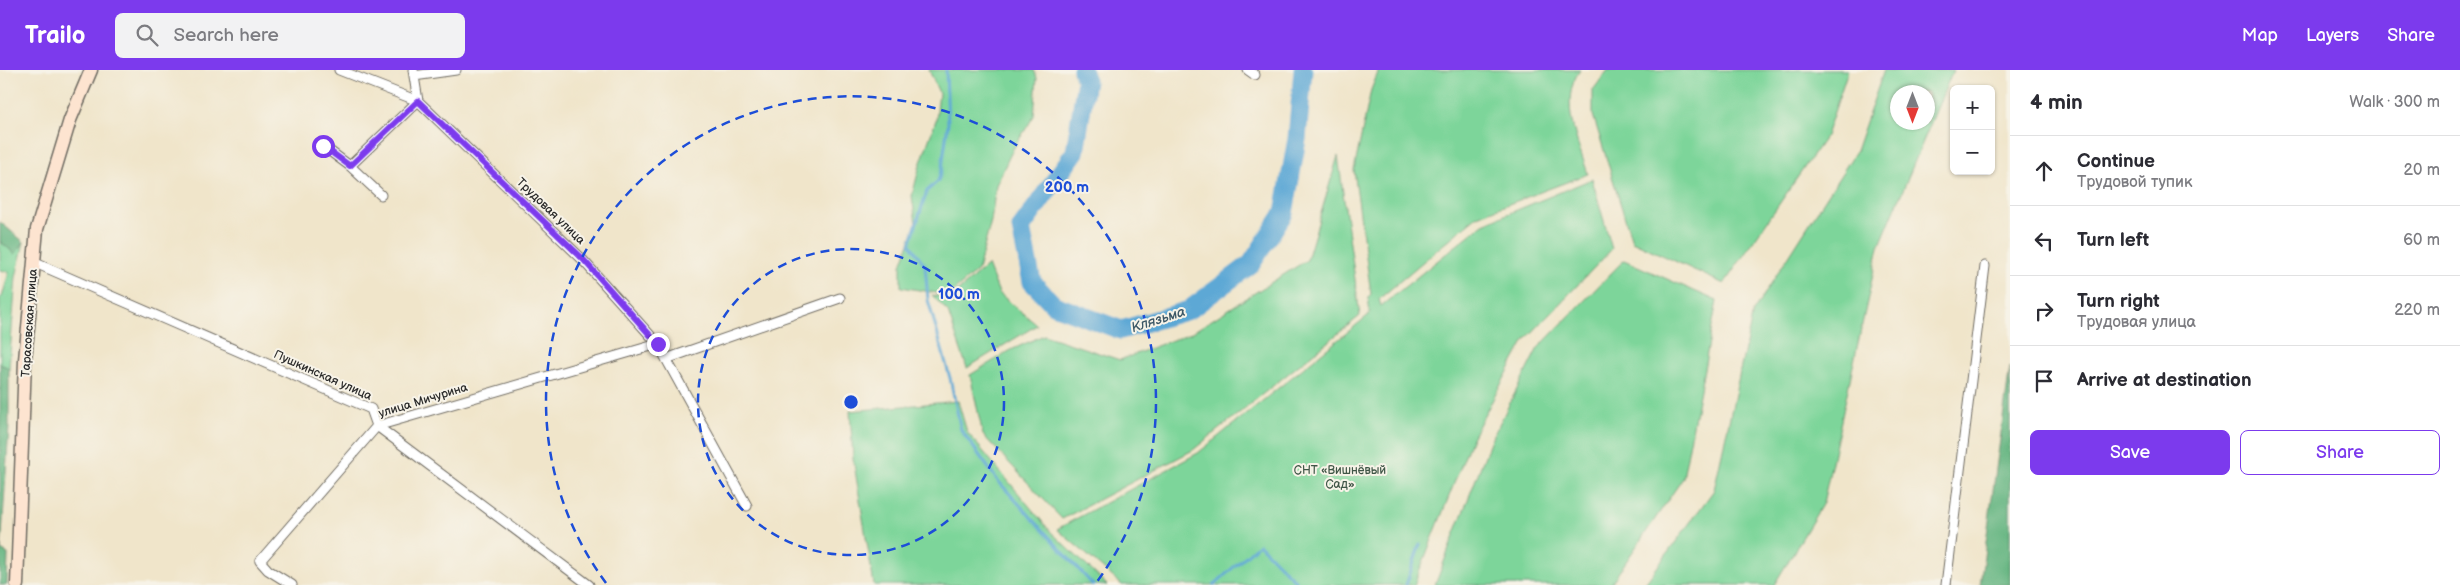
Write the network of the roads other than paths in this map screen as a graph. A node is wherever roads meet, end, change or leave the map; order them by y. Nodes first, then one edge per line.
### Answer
1 (91, 70) edge
2 (340, 70) edge
3 (456, 70) edge
4 (414, 73) edge
5 (418, 101) junction
6 (323, 146) dead end
7 (350, 166) junction
8 (381, 195) dead end
9 (33, 262) junction
10 (1985, 266) dead end
11 (840, 298) dead end
12 (658, 344) junction
13 (666, 359) junction
14 (377, 426) junction
15 (746, 506) dead end
16 (17, 585) edge
17 (292, 585) edge
18 (589, 585) edge
19 (1946, 585) edge

1 - 9 main road, Тарасовская улица
2 - 5 street
3 - 4 street
4 - 5 street
5 - 7 street
5 - 12 street, Трудовая улица
6 - 7 street
7 - 8 street
9 - 14 street, Пушкинская улица
9 - 16 main road, Тарасовская улица
10 - 19 street
11 - 13 street
12 - 13 street, Трудовая улица
12 - 14 street, улица Мичурина
13 - 15 street, Трудовая улица
14 - 17 street, улица Мичурина
14 - 18 street, Пушкинская улица

